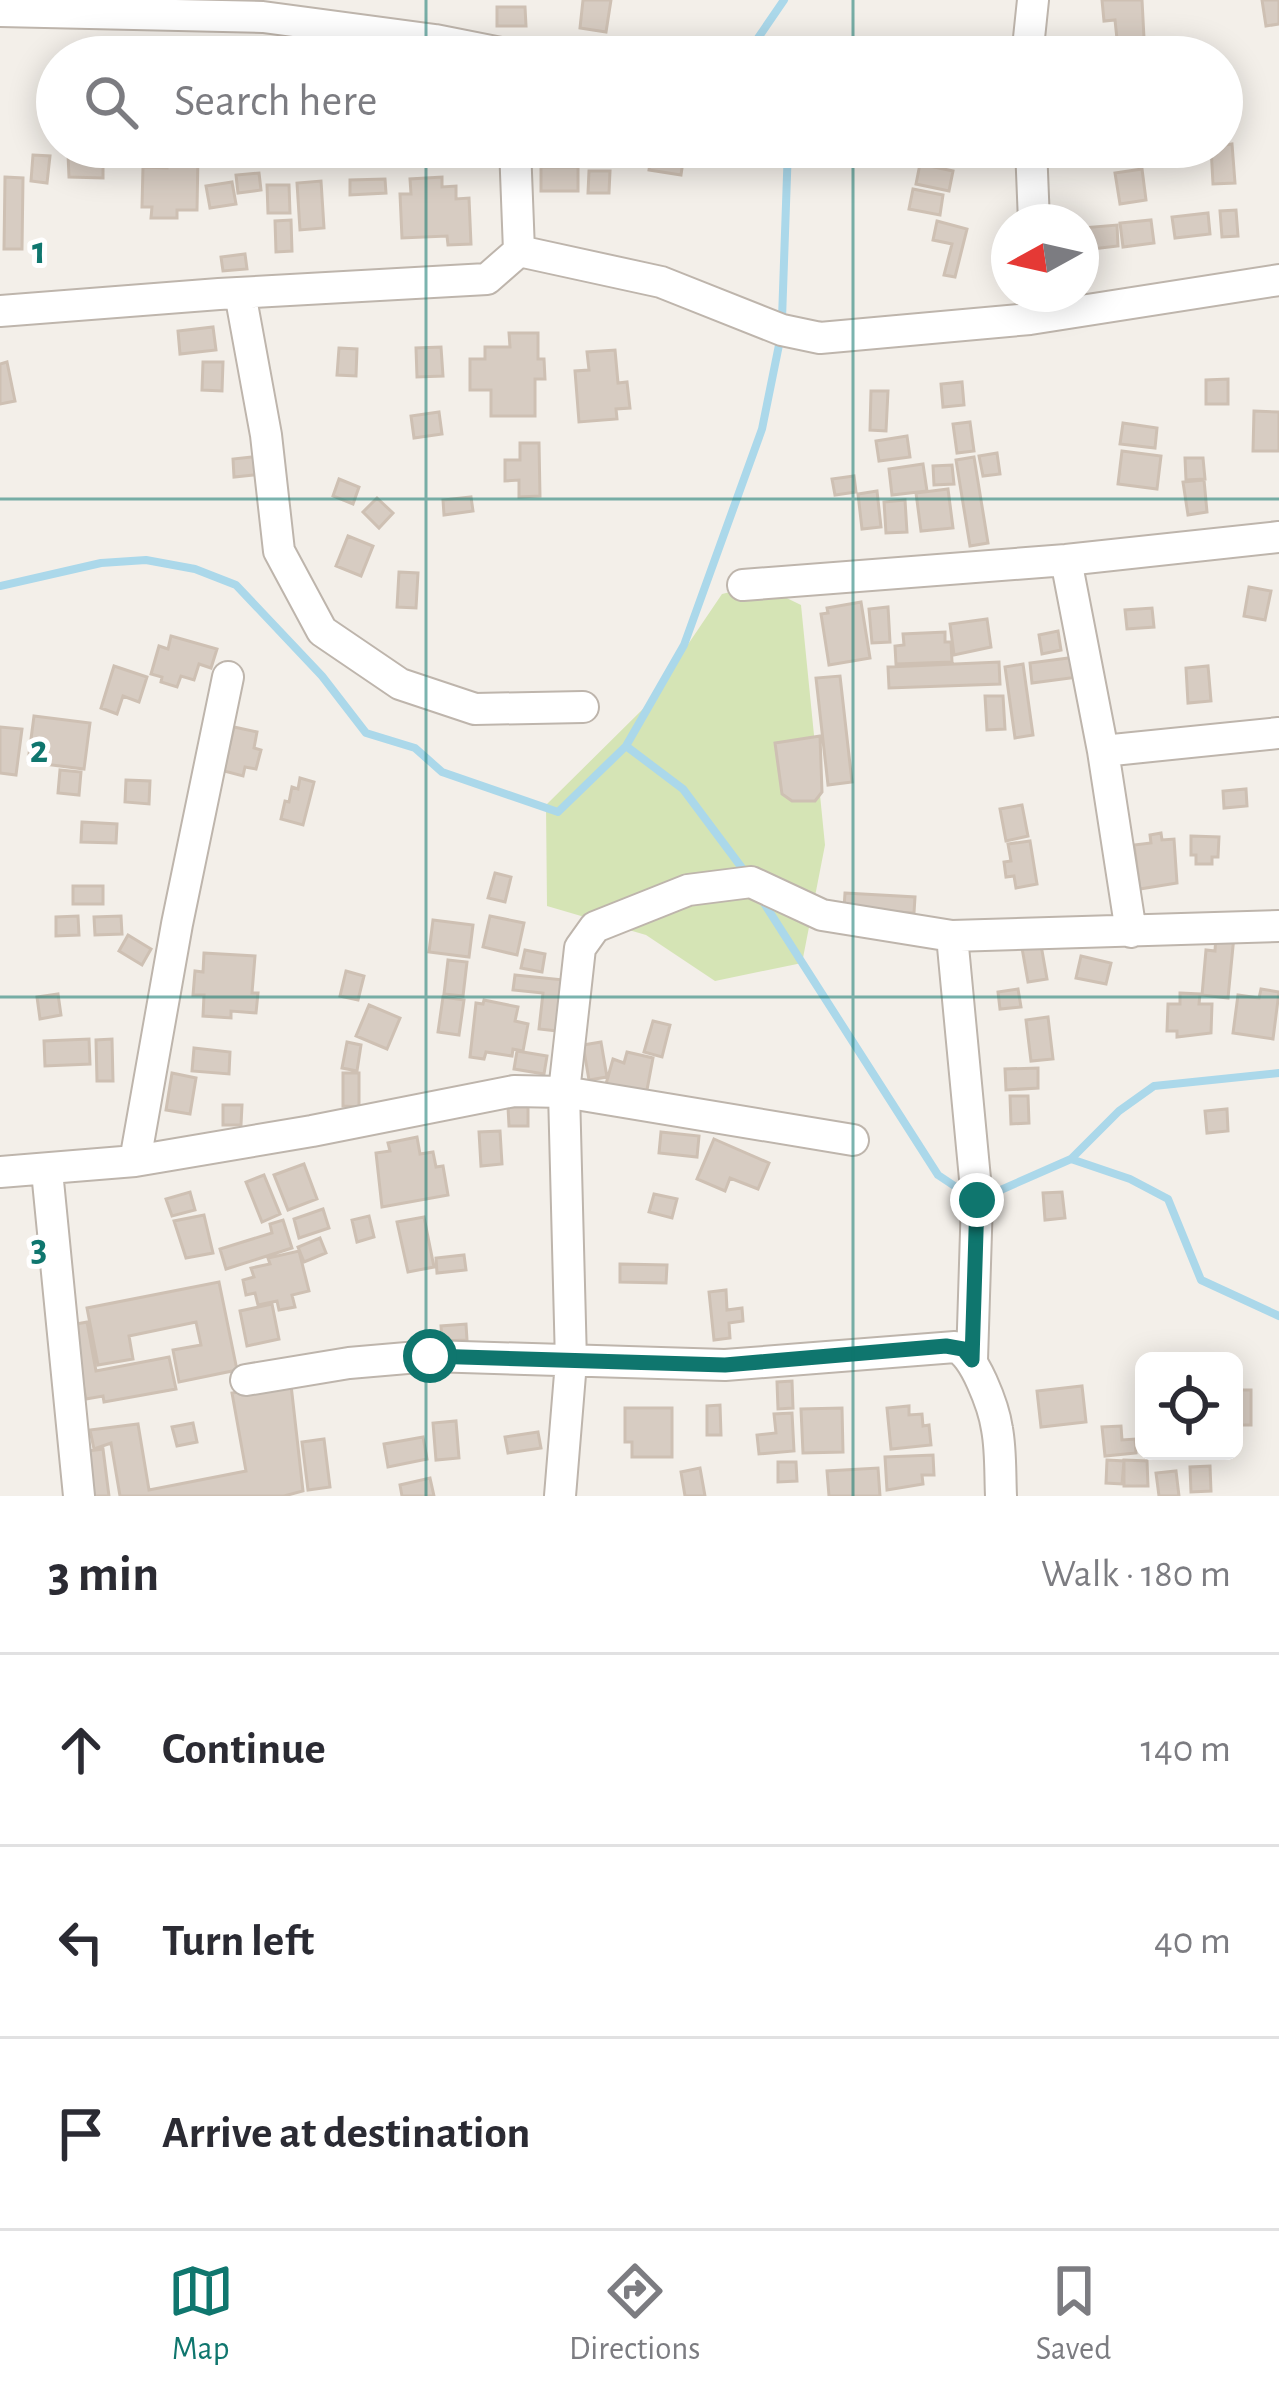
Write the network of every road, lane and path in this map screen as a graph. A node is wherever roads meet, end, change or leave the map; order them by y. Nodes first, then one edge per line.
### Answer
1 (1033, 0) edge
2 (136, 7) edge
3 (0, 11) edge
4 (405, 36) edge
5 (1029, 36) edge
6 (516, 168) edge
7 (1032, 168) edge
8 (1033, 204) edge
9 (519, 251) junction
10 (1279, 280) edge
11 (239, 293) junction
12 (1099, 300) edge
13 (0, 311) edge
14 (996, 312) edge
15 (1279, 537) edge
16 (1066, 560) junction
17 (743, 585) dead end
18 (228, 677) dead end
19 (583, 707) dead end
20 (1279, 733) edge
21 (1103, 751) junction
22 (1279, 926) edge
23 (1131, 932) junction
24 (952, 936) junction
25 (564, 1092) junction
26 (854, 1140) dead end
27 (134, 1161) junction
28 (47, 1171) junction
29 (0, 1172) edge
30 (972, 1360) junction
31 (572, 1362) junction
32 (246, 1380) dead end
33 (79, 1496) edge
34 (560, 1496) edge
35 (1000, 1496) edge

1 - 5 street
2 - 3 street
2 - 4 street
6 - 9 street
7 - 8 street
9 - 11 street
9 - 14 street
10 - 12 street
11 - 13 street
11 - 19 street
15 - 16 street
16 - 17 street
16 - 21 street
18 - 27 street
20 - 21 street
21 - 23 street
22 - 23 street
23 - 24 street
24 - 25 street
24 - 30 street
25 - 26 street
25 - 27 street
25 - 31 street
27 - 28 street
28 - 29 street
28 - 33 street
30 - 31 street
30 - 35 street
31 - 32 street
31 - 34 street

